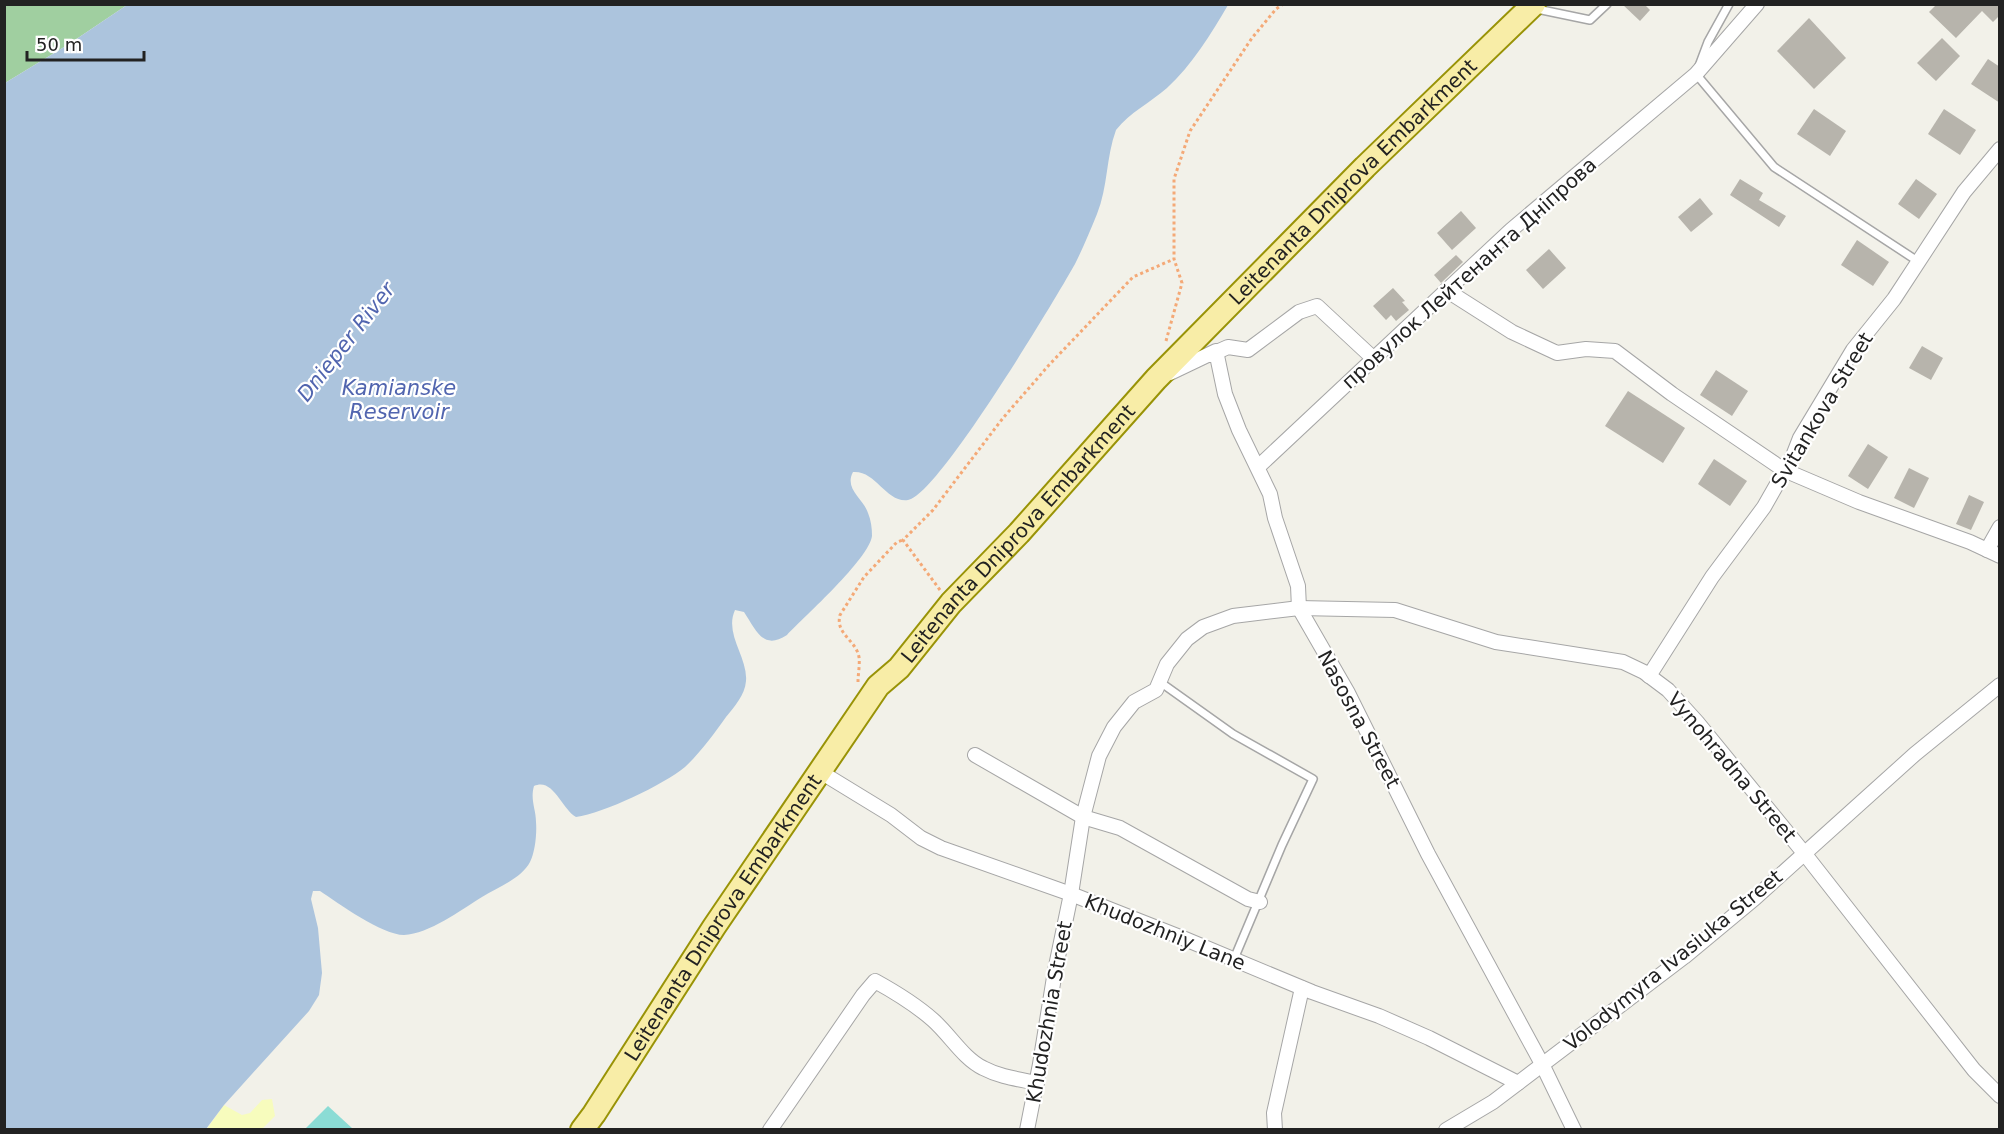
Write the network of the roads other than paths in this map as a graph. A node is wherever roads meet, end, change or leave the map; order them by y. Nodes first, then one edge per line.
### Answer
1 (1607, 4) edge
2 (1730, 4) edge
3 (1758, 4) edge
4 (1533, 6) edge
5 (1696, 74) junction
6 (2000, 149) edge
7 (1919, 262) junction
8 (1446, 290) junction
9 (1374, 359) junction
10 (1156, 379) junction
11 (1258, 467) junction
12 (1784, 470) junction
13 (2000, 527) edge
14 (1993, 553) edge
15 (1299, 608) junction
16 (1649, 676) junction
17 (1159, 682) junction
18 (2000, 685) edge
19 (975, 755) dead end
20 (819, 771) junction
21 (1083, 817) junction
22 (1804, 853) junction
23 (1071, 894) junction
24 (1260, 902) junction
25 (1234, 959) junction
26 (1302, 988) junction
27 (1542, 1064) junction
28 (1036, 1083) junction
29 (1518, 1083) junction
30 (2000, 1096) edge
31 (582, 1130) edge
32 (770, 1130) edge
33 (1027, 1130) edge
34 (1275, 1130) edge
35 (1446, 1130) edge
36 (1574, 1130) edge

1 - 4 lane
2 - 5 lane
3 - 5 street, провулок Лейтенанта Дніпрова
4 - 10 main road, Leitenanta Dniprova Embarkment
5 - 7 lane
5 - 8 street, провулок Лейтенанта Дніпрова
6 - 7 street, Svitankova Street
7 - 12 street, Svitankova Street
8 - 9 street, провулок Лейтенанта Дніпрова
8 - 12 street
9 - 10 street
9 - 11 street, провулок Лейтенанта Дніпрова
10 - 11 street, Nasosna Street
10 - 20 main road, Leitenanta Dniprova Embarkment
11 - 15 street, Nasosna Street
12 - 14 street
12 - 16 street, Svitankova Street
13 - 14 street
15 - 16 street, Vynohradna Street
15 - 17 street, Vynohradna Street
15 - 27 street, Nasosna Street
16 - 22 street, Vynohradna Street
17 - 21 street, Vynohradna Street
17 - 24 lane
18 - 22 street, Volodymyra Ivasiuka Street
19 - 21 street
20 - 23 street, Khudozhniy Lane
20 - 31 main road, Leitenanta Dniprova Embarkment
21 - 23 street, Vynohradna Street
21 - 24 street
22 - 27 street, Volodymyra Ivasiuka Street
22 - 30 street, Vynohradna Street
23 - 25 street, Khudozhniy Lane
23 - 28 street, Khudozhnia Street
24 - 25 lane
25 - 26 street, Khudozhniy Lane
26 - 29 street, Khudozhniy Lane
26 - 34 street
27 - 29 street, Volodymyra Ivasiuka Street
27 - 36 street, Nasosna Street
28 - 32 street
28 - 33 street, Khudozhnia Street
29 - 35 street, Volodymyra Ivasiuka Street

